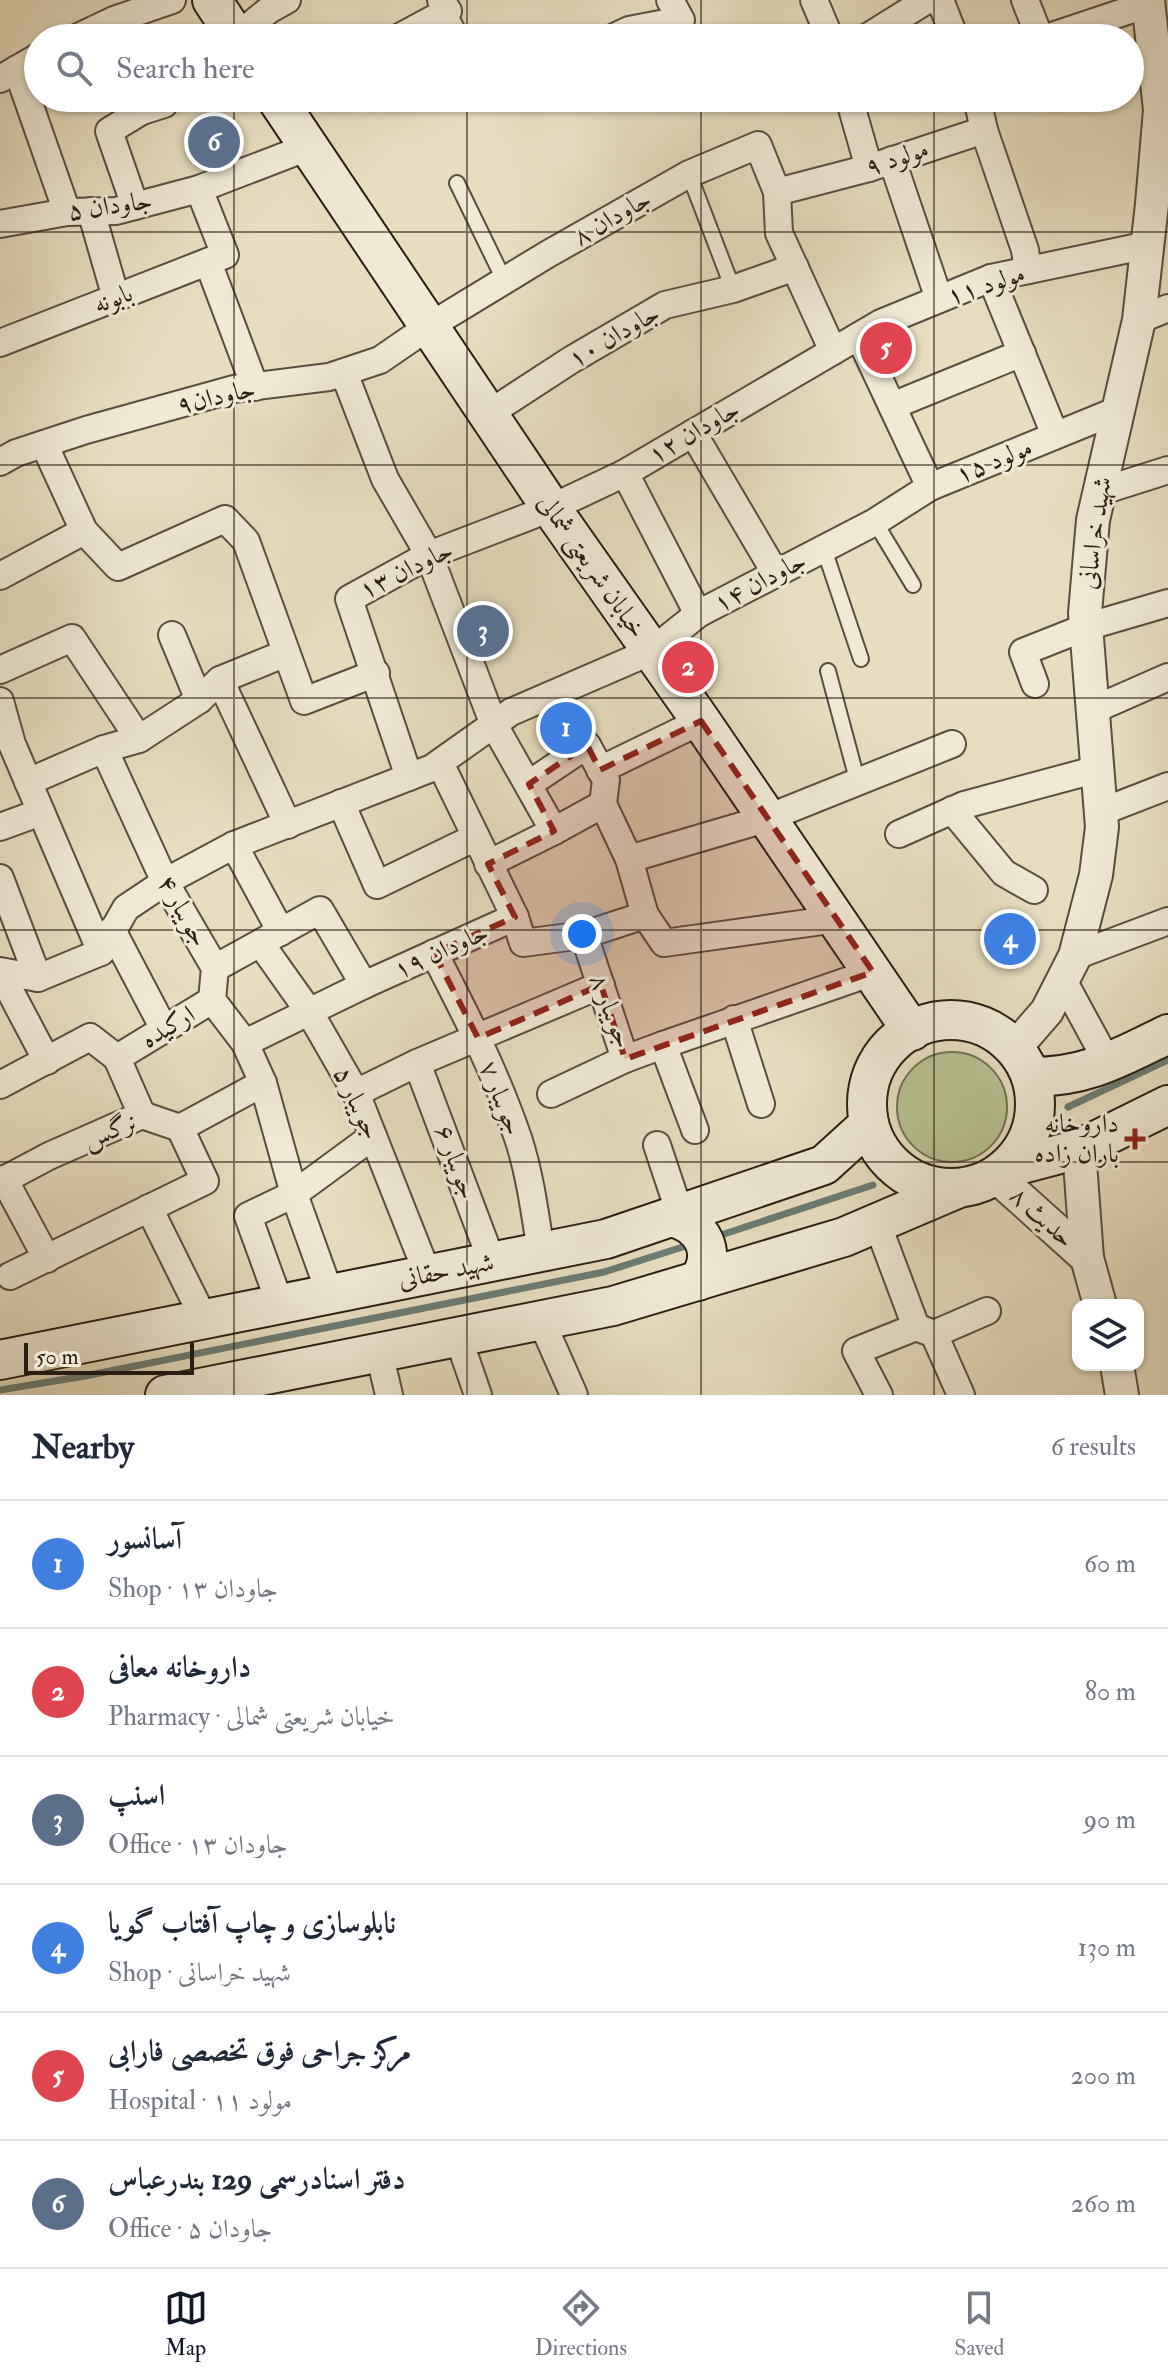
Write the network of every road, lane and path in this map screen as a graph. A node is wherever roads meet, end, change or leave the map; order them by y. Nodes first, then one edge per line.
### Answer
1 (172, 0) edge
2 (212, 0) edge
3 (287, 0) edge
4 (814, 0) edge
5 (927, 0) edge
6 (940, 0) edge
7 (1025, 0) edge
8 (1152, 1) edge
9 (444, 5) edge
10 (676, 10) edge
11 (114, 19) edge
12 (228, 24) edge
13 (252, 24) edge
14 (418, 24) edge
15 (454, 24) edge
16 (643, 24) edge
17 (824, 24) edge
18 (888, 24) edge
19 (949, 24) edge
20 (1034, 24) edge
21 (1086, 24) edge
22 (1164, 110) edge
23 (36, 112) edge
24 (138, 112) edge
25 (292, 112) edge
26 (856, 112) edge
27 (980, 112) edge
28 (984, 130) junction
29 (308, 147) junction
30 (1162, 162) edge
31 (880, 164) junction
32 (689, 174) junction
33 (457, 183) dead end
34 (199, 189) junction
35 (777, 192) junction
36 (135, 206) junction
37 (79, 211) junction
38 (0, 224) edge
39 (1148, 245) junction
40 (217, 259) junction
41 (795, 267) junction
42 (1028, 270) junction
43 (991, 278) junction
44 (504, 280) junction
45 (733, 289) junction
46 (116, 298) junction
47 (939, 299) junction
48 (1154, 314) edge
49 (428, 327) junction
50 (859, 336) junction
51 (0, 343) edge
52 (833, 351) junction
53 (1022, 353) junction
54 (344, 373) junction
55 (255, 387) junction
56 (892, 406) junction
57 (1118, 410) junction
58 (488, 414) junction
59 (693, 433) junction
60 (1055, 435) junction
61 (44, 444) junction
62 (0, 462) edge
63 (1168, 470) edge
64 (625, 473) junction
65 (930, 487) junction
66 (1099, 492) junction
67 (551, 508) junction
68 (875, 522) junction
69 (84, 531) junction
70 (824, 549) junction
71 (429, 555) junction
72 (776, 574) junction
73 (0, 576) edge
74 (913, 585) dead end
75 (1168, 603) edge
76 (698, 614) junction
77 (1086, 627) junction
78 (172, 635) dead end
79 (652, 651) junction
80 (286, 653) junction
81 (861, 659) dead end
82 (0, 670) edge
83 (828, 671) dead end
84 (376, 673) junction
85 (1168, 677) edge
86 (220, 680) junction
87 (1035, 684) dead end
88 (199, 700) junction
89 (0, 701) edge
90 (1093, 710) junction
91 (701, 721) junction
92 (494, 725) junction
93 (139, 739) junction
94 (952, 744) dead end
95 (104, 749) junction
96 (440, 763) junction
97 (1098, 769) junction
98 (600, 770) junction
99 (409, 777) junction
100 (28, 782) junction
101 (858, 783) junction
102 (529, 784) junction
103 (1168, 786) edge
104 (341, 803) junction
105 (603, 804) junction
106 (952, 810) junction
107 (41, 812) junction
108 (1101, 812) junction
109 (765, 819) junction
110 (288, 825) junction
111 (0, 827) edge
112 (554, 831) junction
113 (899, 834) dead end
114 (476, 837) junction
115 (234, 845) junction
116 (629, 859) junction
117 (488, 864) junction
118 (0, 878) edge
119 (165, 882) junction
120 (1034, 890) dead end
121 (645, 915) junction
122 (515, 917) junction
123 (837, 919) junction
124 (1168, 921) edge
125 (584, 935) junction
126 (271, 938) junction
127 (107, 941) junction
128 (434, 953) junction
129 (215, 968) junction
130 (1070, 969) junction
131 (0, 971) edge
132 (873, 972) junction
133 (38, 978) junction
134 (364, 985) junction
135 (601, 985) junction
136 (212, 1000) junction
137 (310, 1013) junction
138 (734, 1019) junction
139 (164, 1029) junction
140 (912, 1031) junction
141 (1168, 1034) edge
142 (478, 1038) junction
143 (245, 1043) junction
144 (663, 1045) junction
145 (117, 1058) junction
146 (625, 1059) junction
147 (47, 1061) junction
148 (417, 1063) junction
149 (1023, 1063) junction
150 (1108, 1063) junction
151 (263, 1083) junction
152 (0, 1085) edge
153 (356, 1093) junction
154 (551, 1094) dead end
155 (761, 1104) dead end
156 (1168, 1105) edge
157 (142, 1115) junction
158 (869, 1124) junction
159 (180, 1128) junction
160 (695, 1130) dead end
161 (373, 1136) junction
162 (657, 1145) dead end
163 (1079, 1149) junction
164 (1002, 1172) junction
165 (2, 1180) edge
166 (959, 1188) junction
167 (294, 1194) junction
168 (149, 1208) junction
169 (676, 1215) junction
170 (877, 1223) junction
171 (541, 1252) junction
172 (1087, 1258) junction
173 (47, 1259) junction
174 (492, 1262) junction
175 (428, 1275) junction
176 (10, 1276) dead end
177 (698, 1281) junction
178 (330, 1294) junction
179 (1098, 1299) edge
180 (280, 1304) junction
181 (987, 1311) dead end
182 (204, 1319) junction
183 (541, 1320) junction
184 (925, 1330) junction
185 (458, 1337) junction
186 (379, 1352) junction
187 (0, 1360) edge
188 (1118, 1371) edge
189 (261, 1386) edge
190 (165, 1395) edge
191 (389, 1395) edge
192 (478, 1395) edge
193 (574, 1395) edge
194 (879, 1395) edge
195 (961, 1395) edge
196 (1122, 1395) edge

1 - 11 street
2 - 12 main road
3 - 13 street
4 - 17 street
5 - 18 street
6 - 19 street
7 - 20 street
8 - 21 street
8 - 22 street, شهید خراسانی
9 - 14 street
9 - 15 lane
10 - 16 street
22 - 30 street, شهید خراسانی
23 - 37 street
24 - 36 street
25 - 29 main road, خیابان شریعتی شمالی
26 - 31 street
27 - 28 street
28 - 31 street, مولود ۹
28 - 42 street
29 - 34 street, جاودان ۵
29 - 49 main road, خیابان شریعتی شمالی
30 - 39 street, شهید خراسانی
31 - 35 street, مولود ۹
31 - 47 street
32 - 35 street, جاودان ۸
32 - 44 street, جاودان ۸
32 - 45 lane
33 - 44 lane
34 - 36 street, جاودان ۵
34 - 40 street
35 - 41 street
36 - 37 street, جاودان ۵
37 - 38 street, جاودان ۵
37 - 46 street
39 - 42 street, مولود ۱۱
39 - 48 street, شهید خراسانی
40 - 46 street, بابونه
40 - 55 street
41 - 45 street, جاودان ۱۰
41 - 52 street
42 - 43 street, مولود ۱۱
43 - 47 street, مولود ۱۱
43 - 53 street
44 - 49 street, جاودان ۸
45 - 58 street, جاودان ۱۰
46 - 51 street, بابونه
47 - 50 street, مولود ۱۱
48 - 57 street, شهید خراسانی
49 - 54 street, جاودان۹
49 - 58 main road, خیابان شریعتی شمالی
50 - 52 street, مولود ۱۱
50 - 56 street
52 - 59 street, جاودان ۱۲
53 - 56 street
53 - 60 street
54 - 55 street, جاودان۹
54 - 71 street
55 - 61 street, جاودان۹
56 - 65 street
57 - 60 street, مولود ۱۵
57 - 66 street, شهید خراسانی
58 - 67 main road, خیابان شریعتی شمالی
59 - 64 street, جاودان ۱۲
59 - 72 street
60 - 65 street, مولود ۱۵
61 - 62 street, جاودان۹
61 - 69 street
63 - 66 street
64 - 67 street, جاودان ۱۲
64 - 76 street
65 - 68 street, مولود ۱۵
66 - 77 street, شهید خراسانی
67 - 71 street, جاودان ۱۳
67 - 79 main road, خیابان شریعتی شمالی
68 - 70 street, جاودان ۱۴
68 - 74 lane
69 - 73 street
69 - 80 street
70 - 72 street, جاودان ۱۴
70 - 81 lane
71 - 84 street, جاودان ۱۳
71 - 92 street
72 - 76 street, جاودان ۱۴
75 - 77 street
76 - 79 street, جاودان ۱۴
77 - 87 street
77 - 90 street, شهید خراسانی
78 - 88 street
79 - 91 main road, خیابان شریعتی شمالی
79 - 92 street
80 - 84 street
80 - 86 street
82 - 93 street
83 - 101 lane
84 - 99 street, جاودان ۱۳
85 - 90 street
86 - 88 street
86 - 110 street
88 - 93 street
89 - 100 street
90 - 97 street, شهید خراسانی
91 - 98 street
91 - 109 main road, خیابان شریعتی شمالی
92 - 96 street
92 - 102 street
93 - 95 street
94 - 101 street
95 - 100 street
95 - 119 street, جویبار ۴
96 - 99 street
96 - 114 street
97 - 106 street
97 - 108 street, شهید خراسانی
98 - 102 street
98 - 105 street
99 - 104 street
100 - 107 street
101 - 109 street
102 - 112 street
103 - 108 street
104 - 110 street
104 - 114 street
105 - 112 street
105 - 116 street
106 - 113 street
106 - 120 street
107 - 111 street
107 - 127 street
108 - 130 street, شهید خراسانی
109 - 116 street
109 - 123 main road, خیابان شریعتی شمالی
110 - 115 street
112 - 117 street
114 - 117 street
115 - 119 street
115 - 126 street, جویبار ۵
116 - 121 street
117 - 122 street
118 - 133 street
119 - 127 street
119 - 129 street, جویبار ۴
121 - 123 street
121 - 125 street, جاودان ۱۹
122 - 125 street, جاودان ۱۹
122 - 128 street, جاودان ۱۹
123 - 132 main road, خیابان شریعتی شمالی
124 - 130 street
125 - 135 street, جویبار ۸
126 - 129 street
126 - 134 street
126 - 137 street, جویبار ۵
127 - 133 street
127 - 139 street
128 - 134 street, جاودان ۱۹
128 - 142 street, جویبار ۷
129 - 136 street, جویبار ۴
130 - 149 street, شهید خراسانی
130 - 150 street
131 - 133 street
131 - 147 street
132 - 138 street
132 - 140 main road, خیابان شریعتی شمالی
134 - 137 street, جاودان ۱۹
135 - 142 street
135 - 146 street, جویبار ۸
136 - 139 street, ارکیده
136 - 143 street
137 - 143 street
137 - 153 street, جویبار ۵
138 - 144 street
138 - 155 street
139 - 145 street, ارکیده
140 - 149 main road
140 - 158 main road
141 - 150 main road
142 - 148 street
142 - 171 street, جویبار ۷
143 - 151 street
144 - 146 street, جویبار ۸
144 - 160 street, جویبار ۸
145 - 147 street, ارکیده
145 - 157 street
146 - 154 street
147 - 152 street, ارکیده
148 - 153 street
148 - 174 street, جویبار ۶
149 - 150 main road
149 - 164 main road
151 - 159 street
151 - 167 street
153 - 161 street, جویبار ۵
156 - 163 main road
157 - 159 street, نرگس
157 - 165 street, نرگس
158 - 166 main road
158 - 169 main road, شهید حقانی
159 - 168 street
161 - 167 street
161 - 175 street, جویبار ۵
162 - 169 street
163 - 164 main road
163 - 172 street
164 - 166 main road
164 - 172 street, حدیث ۸
165 - 173 street
166 - 170 main road
167 - 178 street
167 - 180 street
168 - 173 street
168 - 182 street
169 - 171 main road, شهید حقانی
169 - 177 main road
170 - 177 main road
170 - 184 street
171 - 174 main road, شهید حقانی
172 - 179 street
173 - 176 street
174 - 175 main road, شهید حقانی
175 - 178 main road, شهید حقانی
177 - 183 main road
178 - 180 main road, شهید حقانی
180 - 182 main road, شهید حقانی
181 - 184 street
182 - 187 main road, شهید حقانی
183 - 185 main road
183 - 193 street
184 - 194 street
184 - 195 street
185 - 186 main road
185 - 192 street
186 - 189 main road
186 - 191 street
188 - 196 street
189 - 190 main road

